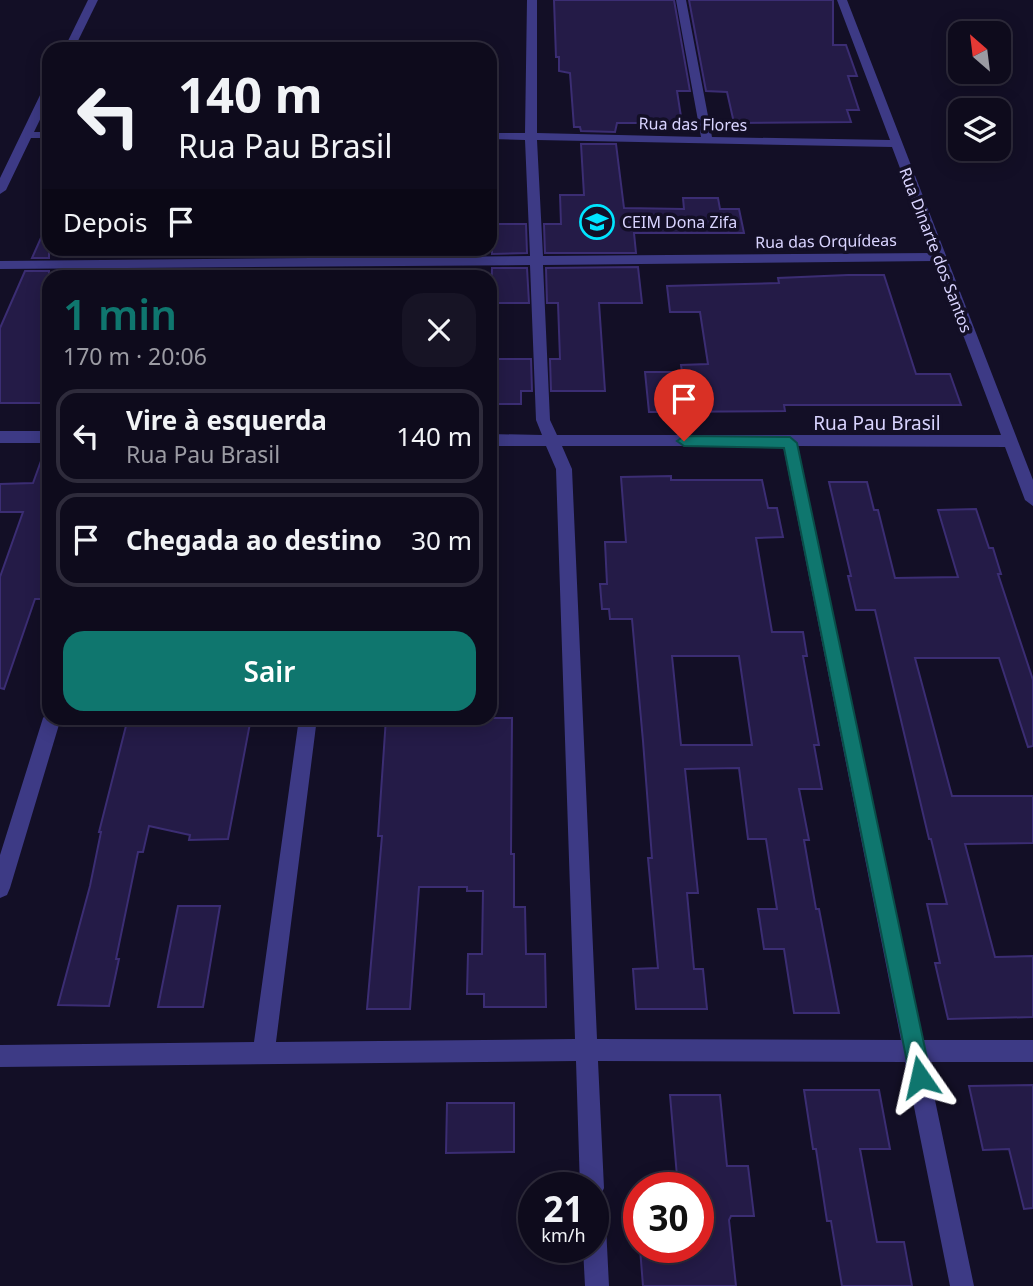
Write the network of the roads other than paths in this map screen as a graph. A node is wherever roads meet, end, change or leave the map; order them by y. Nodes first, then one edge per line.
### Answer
1 (93, 0) edge
2 (531, 0) edge
3 (681, 0) edge
4 (842, 0) edge
5 (72, 42) edge
6 (42, 103) edge
7 (26, 135) junction
8 (42, 135) edge
9 (497, 136) edge
10 (531, 136) junction
11 (707, 139) junction
12 (895, 144) junction
13 (0, 190) edge
14 (938, 257) junction
15 (538, 262) junction
16 (0, 265) edge
17 (0, 437) edge
18 (42, 437) edge
19 (497, 440) edge
20 (551, 440) junction
21 (1011, 441) junction
22 (790, 443) junction
23 (1033, 500) edge
24 (50, 725) edge
25 (307, 725) edge
26 (0, 888) edge
27 (586, 1050) junction
28 (915, 1051) junction
29 (1033, 1051) edge
30 (264, 1052) junction
31 (0, 1056) edge
32 (592, 1172) edge
33 (596, 1263) edge
34 (597, 1286) edge
35 (962, 1286) edge

1 - 5 street
2 - 10 street
3 - 11 street
4 - 12 street, Rua Dinarte dos Santos
6 - 7 street
7 - 8 street
7 - 13 street
9 - 10 street, Rua das Flores
10 - 11 street, Rua das Flores
10 - 15 street
11 - 12 street, Rua das Flores
12 - 14 street, Rua Dinarte dos Santos
14 - 15 street, Rua das Orquídeas
14 - 21 street, Rua Dinarte dos Santos
15 - 16 street, Rua das Orquídeas
15 - 20 street
17 - 18 street
19 - 20 street, Rua Pau Brasil
20 - 22 street, Rua Pau Brasil
20 - 27 street
21 - 22 street, Rua Pau Brasil
21 - 23 street, Rua Dinarte dos Santos
22 - 28 street
24 - 26 street
25 - 30 street
27 - 28 street
27 - 30 street
27 - 32 street
28 - 29 street
28 - 35 street
30 - 31 street
33 - 34 street

